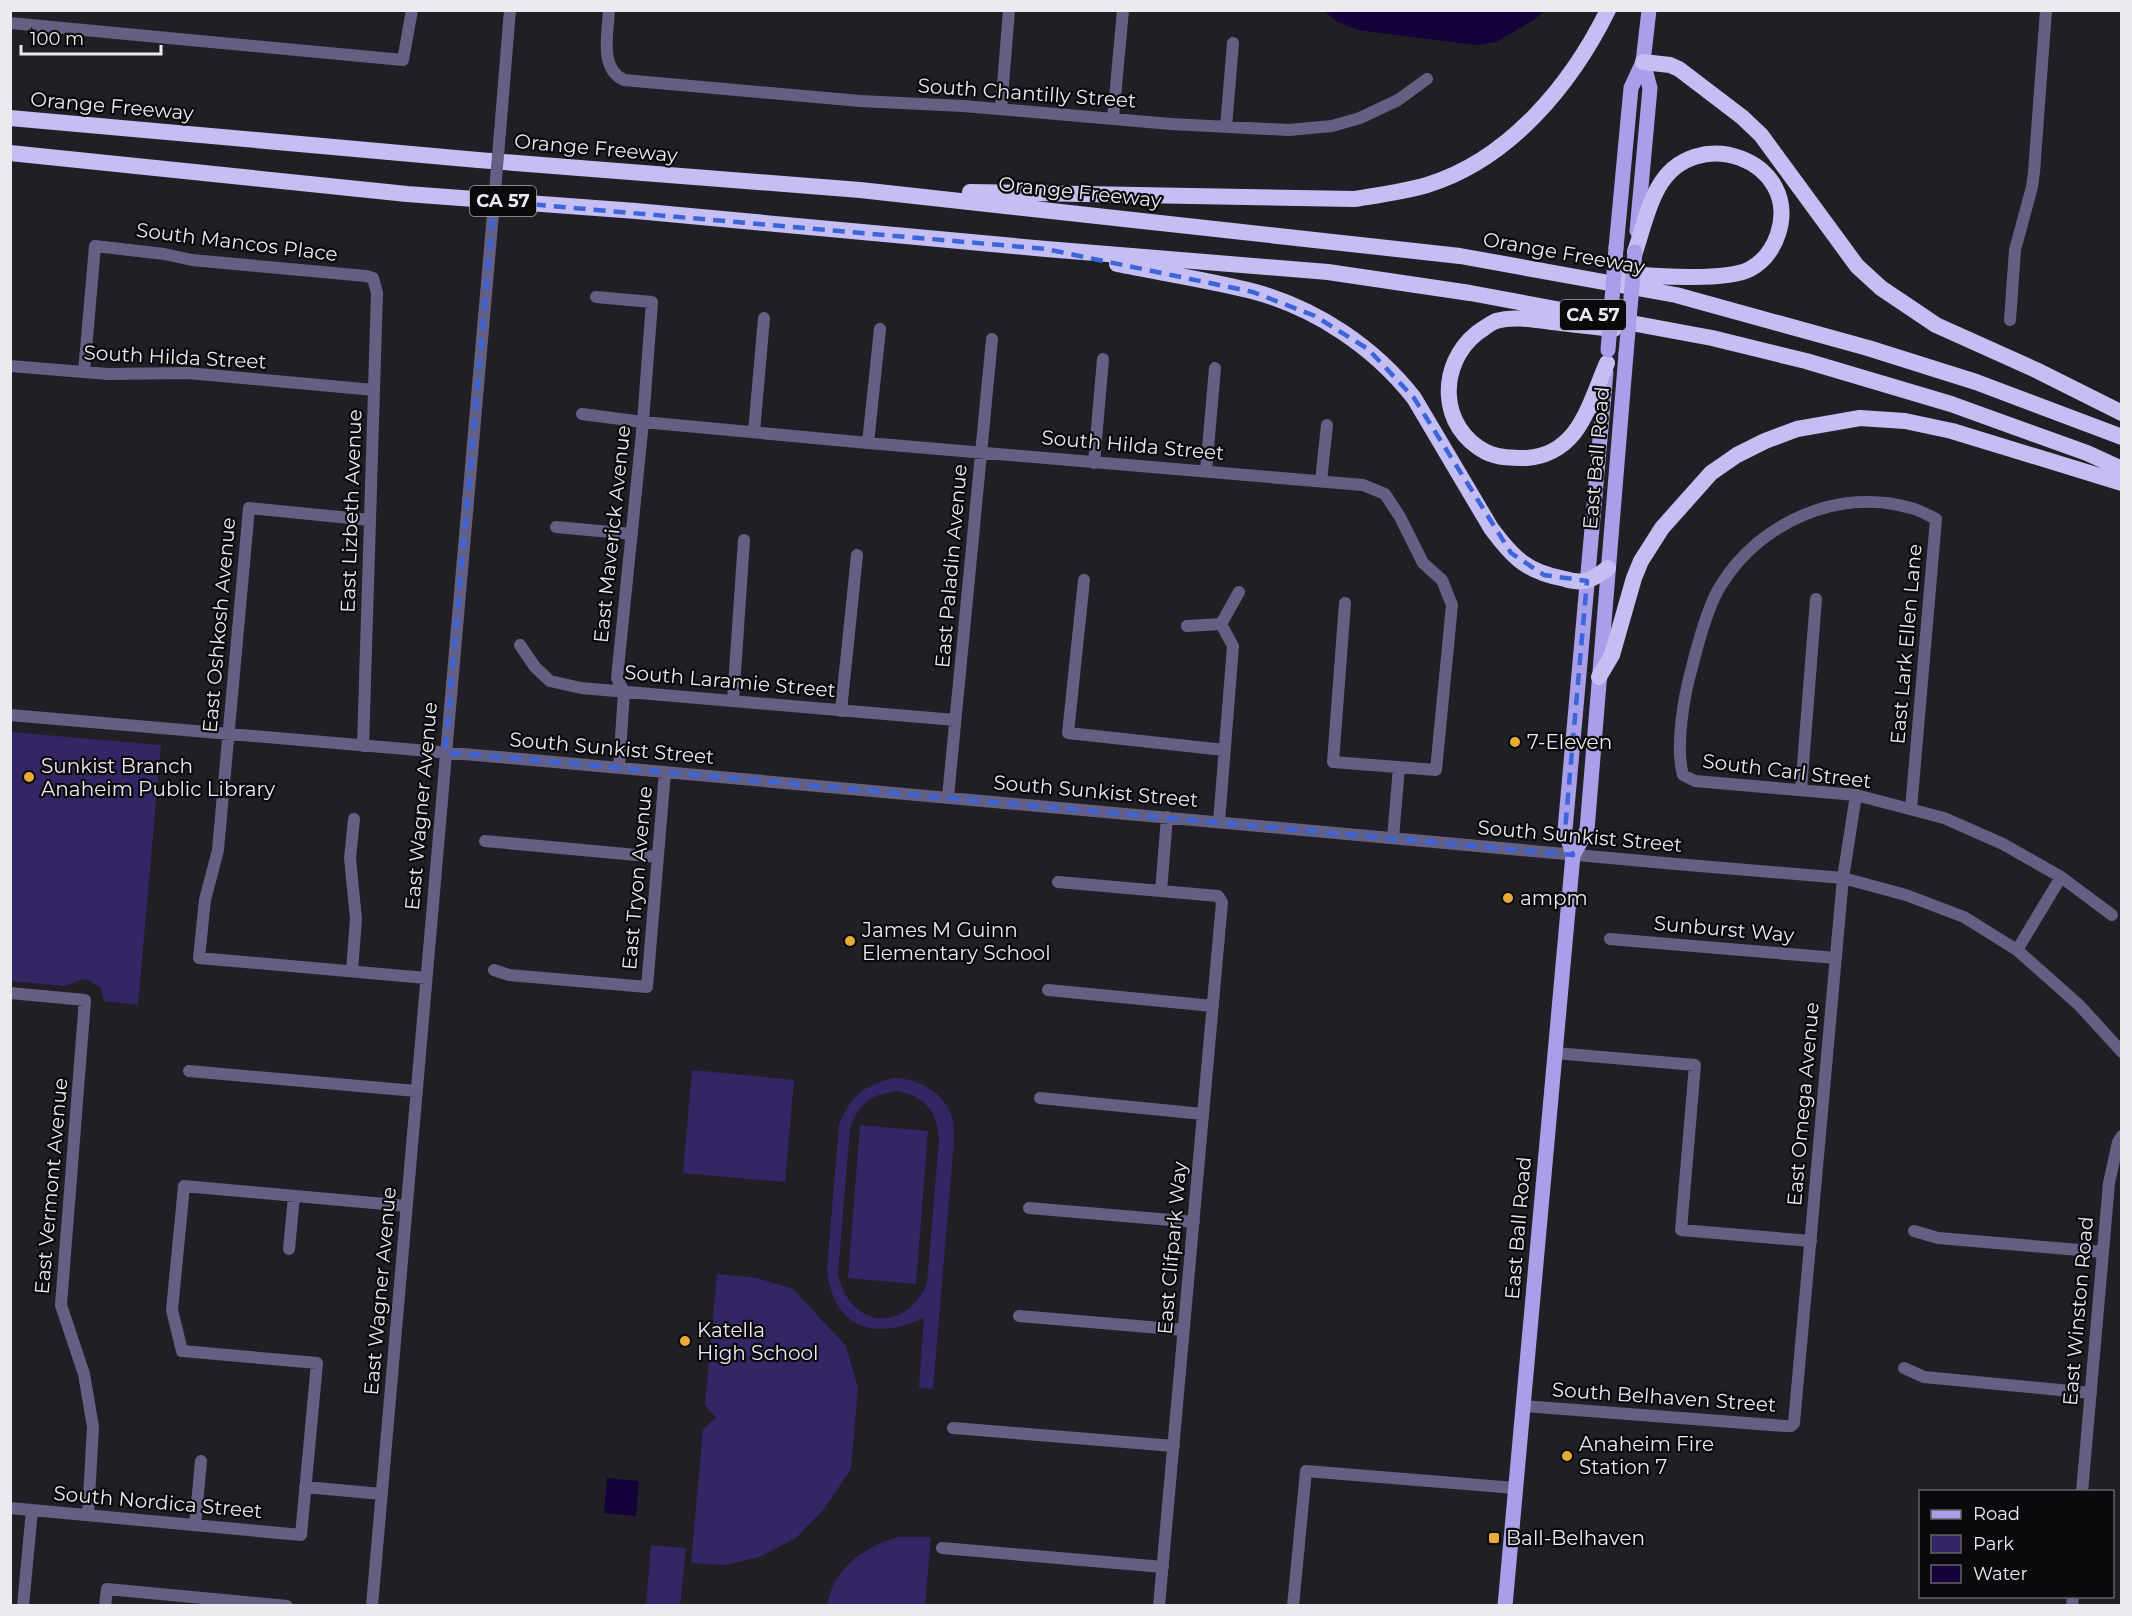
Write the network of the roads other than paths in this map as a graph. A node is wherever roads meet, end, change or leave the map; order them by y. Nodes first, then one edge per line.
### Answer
1 (412, 10) edge
2 (510, 10) edge
3 (609, 10) edge
4 (1009, 10) edge
5 (1123, 10) edge
6 (1608, 10) edge
7 (1649, 10) edge
8 (2046, 10) edge
9 (10, 23) edge
10 (1233, 43) dead end
11 (1643, 62) junction
12 (1428, 79) dead end
13 (1001, 109) junction
14 (10, 118) edge
15 (1113, 118) junction
16 (1226, 127) junction
17 (10, 153) edge
18 (860, 190) junction
19 (1046, 249) junction
20 (1635, 252) junction
21 (1460, 256) junction
22 (373, 278) joint
23 (596, 297) dead end
24 (764, 318) dead end
25 (2010, 320) dead end
26 (880, 329) dead end
27 (1712, 338) junction
28 (992, 339) dead end
29 (1607, 356) junction
30 (1103, 359) dead end
31 (10, 366) edge
32 (1215, 368) dead end
33 (84, 372) junction
34 (374, 390) junction
35 (2121, 413) edge
36 (582, 414) dead end
37 (643, 422) junction
38 (1327, 425) dead end
39 (754, 432) junction
40 (2121, 438) edge
41 (868, 443) junction
42 (981, 452) junction
43 (1094, 463) junction
44 (2121, 470) edge
45 (1206, 471) junction
46 (1322, 481) junction
47 (2121, 483) edge
48 (1936, 519) joint
49 (370, 520) junction
50 (556, 527) dead end
51 (632, 534) junction
52 (744, 540) dead end
53 (857, 555) dead end
54 (1608, 568) junction
55 (1084, 580) dead end
56 (1587, 581) junction
57 (1239, 592) dead end
58 (1816, 598) dead end
59 (1345, 603) dead end
60 (1221, 624) junction
61 (1186, 626) dead end
62 (520, 645) dead end
63 (1599, 677) junction
64 (624, 692) junction
65 (733, 701) junction
66 (841, 711) junction
67 (10, 715) edge
68 (956, 720) junction
69 (229, 734) junction
70 (363, 746) junction
71 (1224, 750) junction
72 (445, 752) junction
73 (1399, 767) junction
74 (619, 768) junction
75 (665, 772) junction
76 (1801, 790) junction
77 (1856, 795) junction
78 (948, 797) junction
79 (1911, 809) junction
80 (1167, 817) junction
81 (354, 819) dead end
82 (1219, 822) junction
83 (1393, 838) junction
84 (485, 841) dead end
85 (1573, 855) junction
86 (658, 857) junction
87 (2061, 876) junction
88 (1843, 878) junction
89 (1058, 882) dead end
90 (1161, 891) junction
91 (2112, 915) dead end
92 (1610, 939) dead end
93 (2017, 950) junction
94 (1836, 958) junction
95 (494, 970) dead end
96 (351, 971) junction
97 (426, 978) junction
98 (1048, 990) dead end
99 (10, 993) edge
100 (1213, 1006) junction
101 (2121, 1052) edge
102 (1555, 1053) junction
103 (189, 1071) dead end
104 (416, 1091) junction
105 (1040, 1098) dead end
106 (1203, 1114) junction
107 (2121, 1136) edge
108 (294, 1196) junction
109 (406, 1206) junction
110 (1029, 1208) dead end
111 (1194, 1222) junction
112 (1914, 1231) dead end
113 (1811, 1241) junction
114 (289, 1249) dead end
115 (2103, 1252) junction
116 (1019, 1316) dead end
117 (1184, 1330) junction
118 (1904, 1368) dead end
119 (2091, 1393) junction
120 (1523, 1406) junction
121 (1795, 1417) joint
122 (953, 1428) dead end
123 (1174, 1446) junction
124 (201, 1461) dead end
125 (305, 1487) junction
126 (1515, 1488) junction
127 (2082, 1490) edge
128 (382, 1494) junction
129 (10, 1508) edge
130 (32, 1510) junction
131 (88, 1515) junction
132 (195, 1525) junction
133 (942, 1548) dead end
134 (1163, 1567) junction
135 (243, 1604) edge
136 (24, 1605) edge
137 (105, 1605) edge
138 (287, 1605) edge
139 (372, 1605) edge
140 (1160, 1605) edge
141 (1293, 1605) edge
142 (1505, 1605) edge

1 - 9 street
2 - 72 street, East Wagner Avenue, bridge
3 - 13 street, South Chantilly Street
4 - 13 street
5 - 15 street
6 - 18 highway
7 - 11 main road, East Ball Road
8 - 25 street
10 - 16 street
11 - 20 main road, East Ball Road
11 - 29 main road, East Ball Road, bridge
11 - 35 highway
12 - 16 street, South Chantilly Street
13 - 15 street, South Chantilly Street
14 - 18 highway, Orange Freeway / CA 57
15 - 16 street, South Chantilly Street
17 - 19 highway, CA 57
18 - 21 highway, Orange Freeway / CA 57
19 - 27 highway, CA 57
19 - 56 highway
20 - 21 highway
20 - 54 main road, East Ball Road, bridge
21 - 40 highway, Orange Freeway / CA 57
22 - 33 street, South Mancos Place
22 - 34 street, East Lizbeth Avenue
23 - 37 street, East Maverick Avenue
24 - 39 street
26 - 41 street
27 - 29 highway
27 - 44 highway, CA 57
28 - 42 street, East Paladin Avenue
29 - 56 main road, East Ball Road
30 - 43 street
31 - 33 street, South Hilda Street
32 - 45 street
33 - 34 street, South Hilda Street
34 - 49 street, East Lizbeth Avenue
36 - 37 street, South Hilda Street
37 - 39 street, South Hilda Street
37 - 51 street, East Maverick Avenue
38 - 46 street
39 - 41 street, South Hilda Street
41 - 42 street, South Hilda Street
42 - 43 street, South Hilda Street
42 - 68 street, East Paladin Avenue
43 - 45 street, South Hilda Street
45 - 46 street, South Hilda Street
46 - 73 street, South Hilda Street
47 - 63 highway
48 - 76 street, South Carl Street
48 - 79 street, East Lark Ellen Lane
49 - 69 street, East Oshkosh Avenue
49 - 70 street, East Lizbeth Avenue
50 - 51 street
51 - 64 street, East Maverick Avenue
52 - 65 street
53 - 66 street
54 - 56 highway
54 - 63 main road, East Ball Road
55 - 71 street
56 - 85 main road, East Ball Road
57 - 60 street
58 - 76 street
59 - 73 street
60 - 61 street
60 - 71 street
62 - 64 street, South Laramie Street
63 - 85 main road, East Ball Road
64 - 65 street, South Laramie Street
64 - 74 street, East Maverick Avenue
65 - 66 street, South Laramie Street
66 - 68 street, South Laramie Street
67 - 69 street, South Sunkist Street
68 - 78 street, East Paladin Avenue
69 - 70 street, South Sunkist Street
69 - 96 street, East Oshkosh Avenue
70 - 72 street, South Sunkist Street
71 - 82 street
72 - 74 street, South Sunkist Street
72 - 97 street, East Wagner Avenue
73 - 83 street
74 - 75 street, South Sunkist Street
75 - 78 street, South Sunkist Street
75 - 86 street, East Tryon Avenue
76 - 77 street, South Carl Street
77 - 79 street, South Carl Street
77 - 88 street, East Omega Avenue
78 - 80 street, South Sunkist Street
79 - 87 street, South Carl Street
80 - 82 street, South Sunkist Street
80 - 90 street
81 - 96 street
82 - 83 street, South Sunkist Street
83 - 85 street, South Sunkist Street
84 - 86 street
85 - 88 street, South Sunkist Street
85 - 102 main road, East Ball Road
86 - 95 street, East Tryon Avenue
87 - 91 street, South Carl Street
87 - 93 street
88 - 93 street, South Sunkist Street
88 - 94 street, East Omega Avenue
89 - 90 street
90 - 100 street, East Clifpark Way
92 - 94 street, Sunburst Way
93 - 101 street, South Sunkist Street
94 - 113 street, East Omega Avenue
96 - 97 street
97 - 104 street, East Wagner Avenue
98 - 100 street
99 - 131 street, East Vermont Avenue
100 - 106 street, East Clifpark Way
102 - 113 street
102 - 120 main road, East Ball Road
103 - 104 street
104 - 109 street, East Wagner Avenue
105 - 106 street
106 - 111 street, East Clifpark Way
107 - 115 street, East Winston Road
108 - 109 street
108 - 114 street
108 - 125 street
109 - 128 street, East Wagner Avenue
110 - 111 street
111 - 117 street, East Clifpark Way
112 - 115 street
113 - 121 street, East Omega Avenue
115 - 119 street, East Winston Road
116 - 117 street
117 - 123 street, East Clifpark Way
118 - 119 street
119 - 127 street, East Winston Road
120 - 121 street, South Belhaven Street
120 - 126 main road, East Ball Road
122 - 123 street
123 - 134 street, East Clifpark Way
124 - 132 street
125 - 128 street
125 - 132 street, South Nordica Street
126 - 141 street
126 - 142 main road, East Ball Road
128 - 139 street, East Wagner Avenue
129 - 130 street, South Nordica Street
130 - 131 street, South Nordica Street
130 - 136 street
131 - 132 street, South Nordica Street
133 - 134 street
134 - 140 street, East Clifpark Way
135 - 137 street
135 - 138 street

